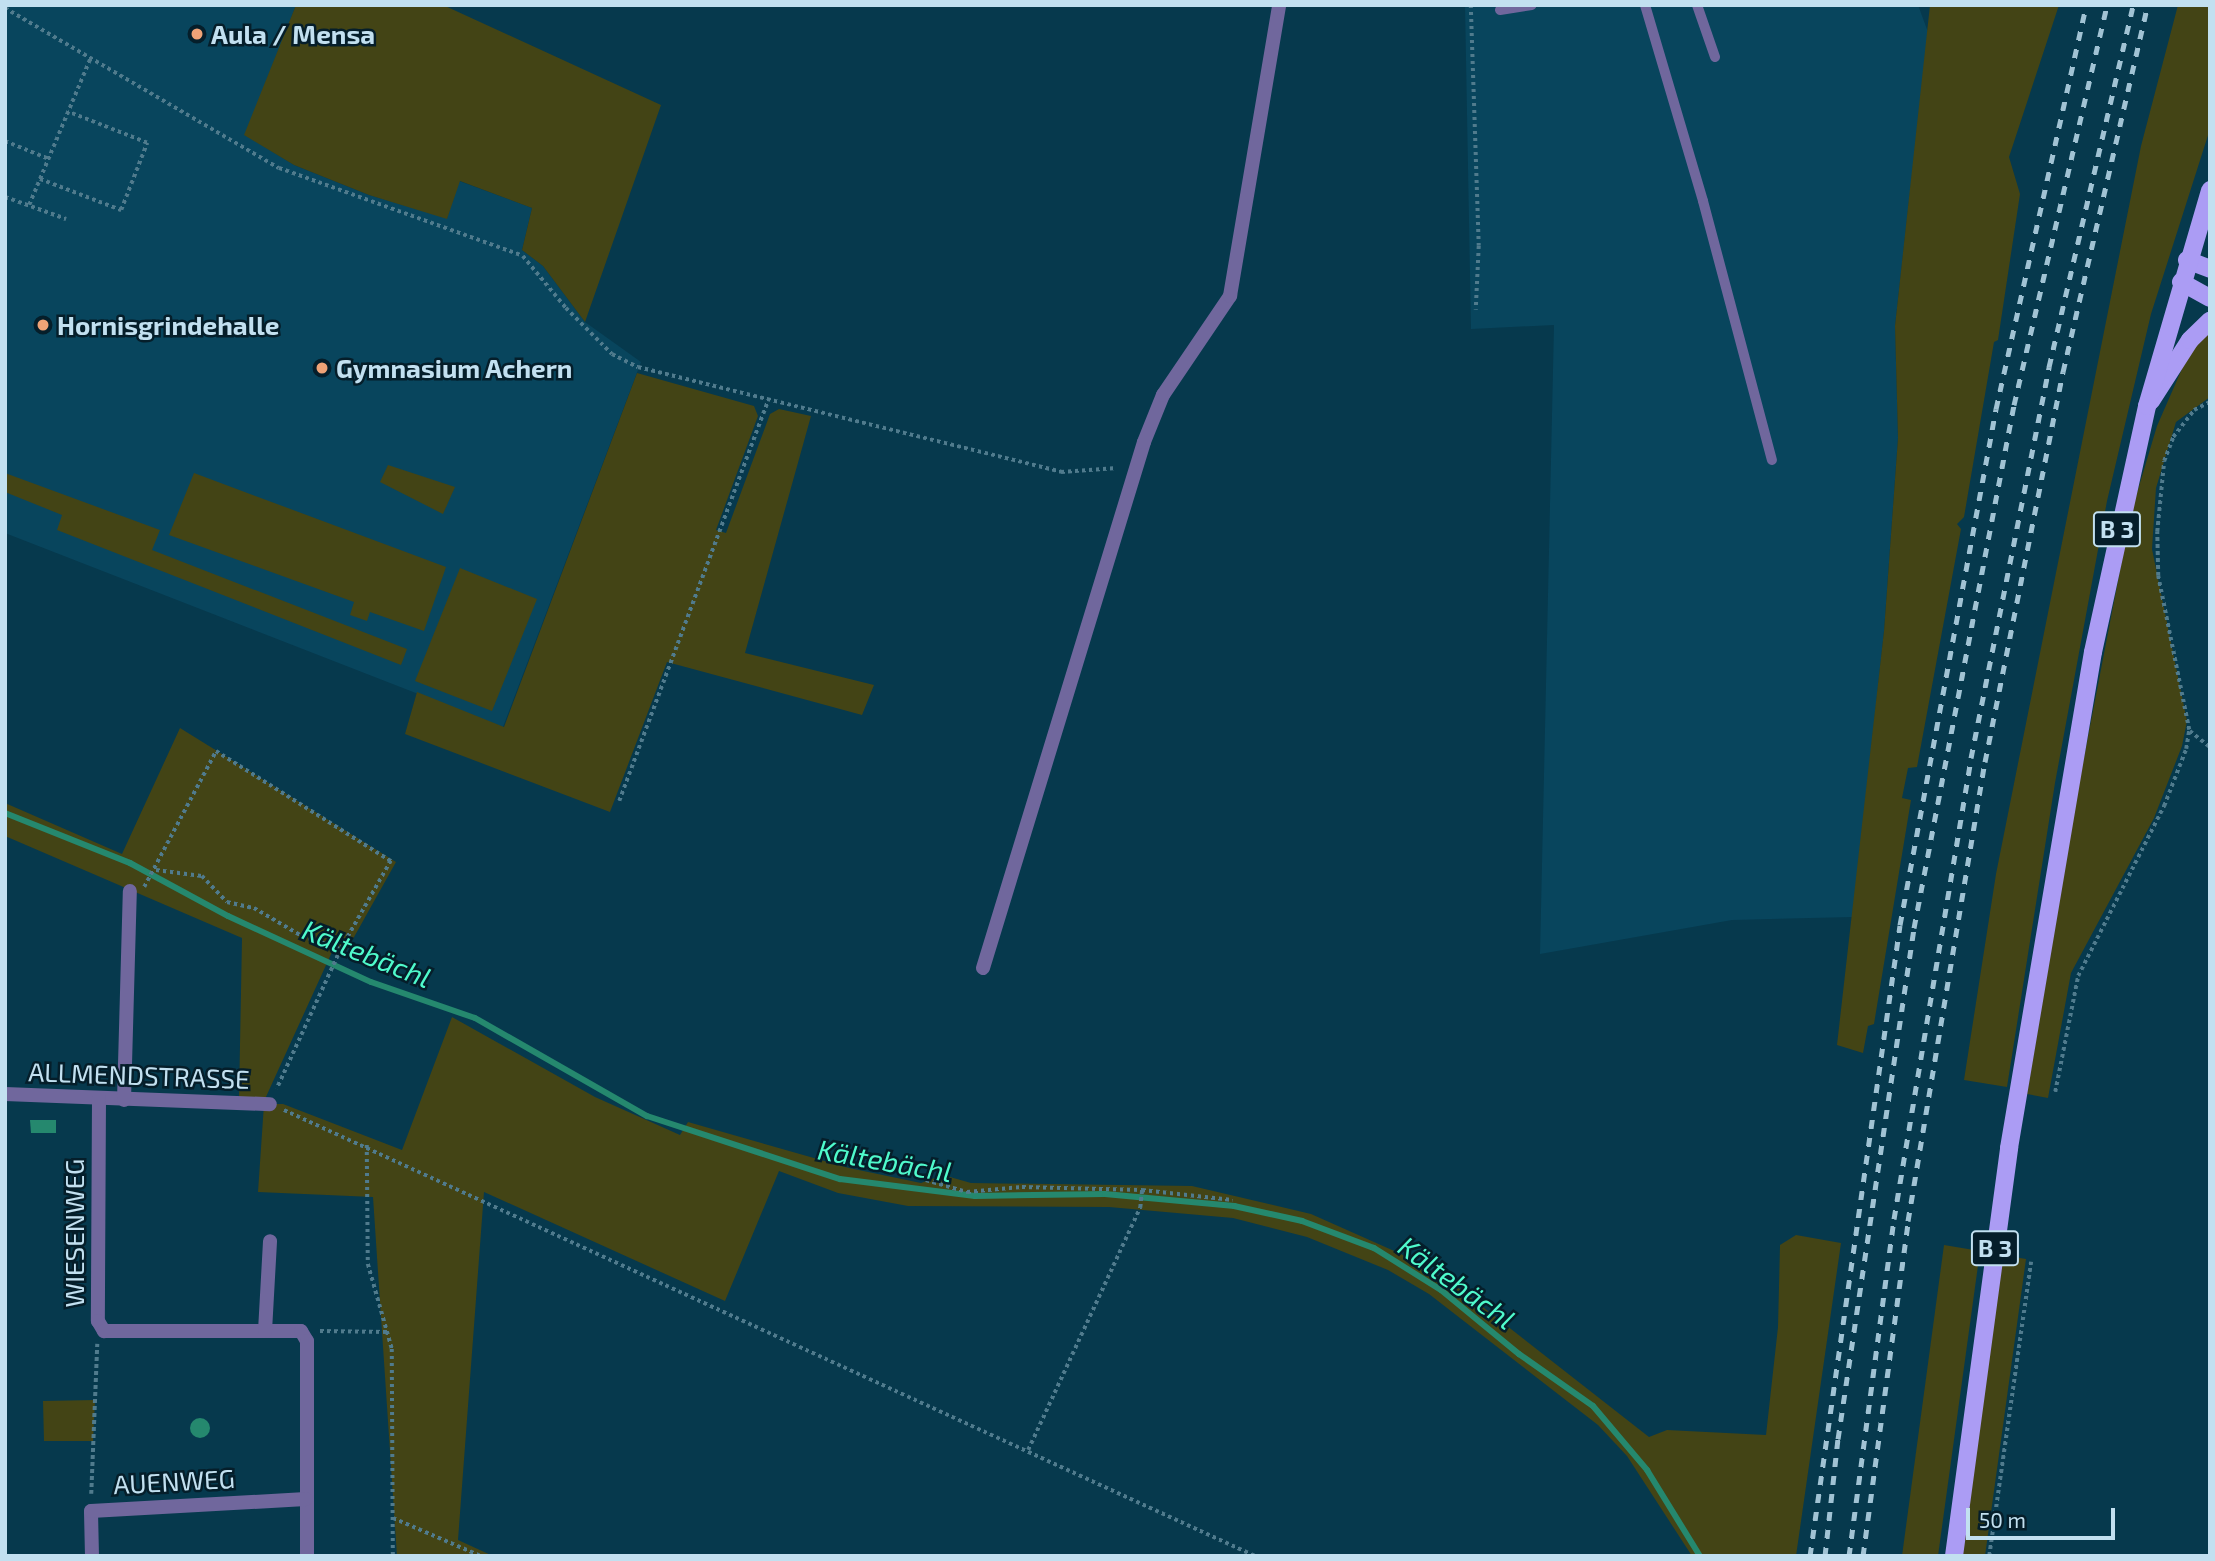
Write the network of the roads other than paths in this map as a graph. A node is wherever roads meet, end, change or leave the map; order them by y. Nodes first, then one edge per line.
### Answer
1 (1279, 5) edge
2 (1532, 5) edge
3 (1645, 5) edge
4 (1698, 5) edge
5 (1500, 10) dead end
6 (1714, 57) dead end
7 (2210, 190) edge
8 (2187, 260) junction
9 (2210, 269) edge
10 (2181, 282) junction
11 (2210, 298) edge
12 (2210, 321) edge
13 (2147, 407) junction
14 (1772, 460) dead end
15 (137, 890) road end
16 (983, 968) dead end
17 (5, 1094) edge
18 (99, 1098) junction
19 (124, 1100) junction
20 (270, 1104) road end
21 (270, 1241) dead end
22 (265, 1331) junction
23 (306, 1499) junction
24 (92, 1556) edge
25 (307, 1556) edge
26 (1954, 1556) edge

1 - 16 street
2 - 5 lane
3 - 14 lane
4 - 6 lane
7 - 8 main road, B 3
8 - 9 main road
8 - 10 main road, B 3
10 - 11 main road
10 - 13 main road, B 3
12 - 13 main road
13 - 26 main road, B 3
15 - 19 street
17 - 18 street, ALLMENDSTRASSE
18 - 19 street, ALLMENDSTRASSE
18 - 22 street, WIESENWEG
19 - 20 street, ALLMENDSTRASSE
21 - 22 street
22 - 23 street, WIESENWEG
23 - 24 street, AUENWEG
23 - 25 street

